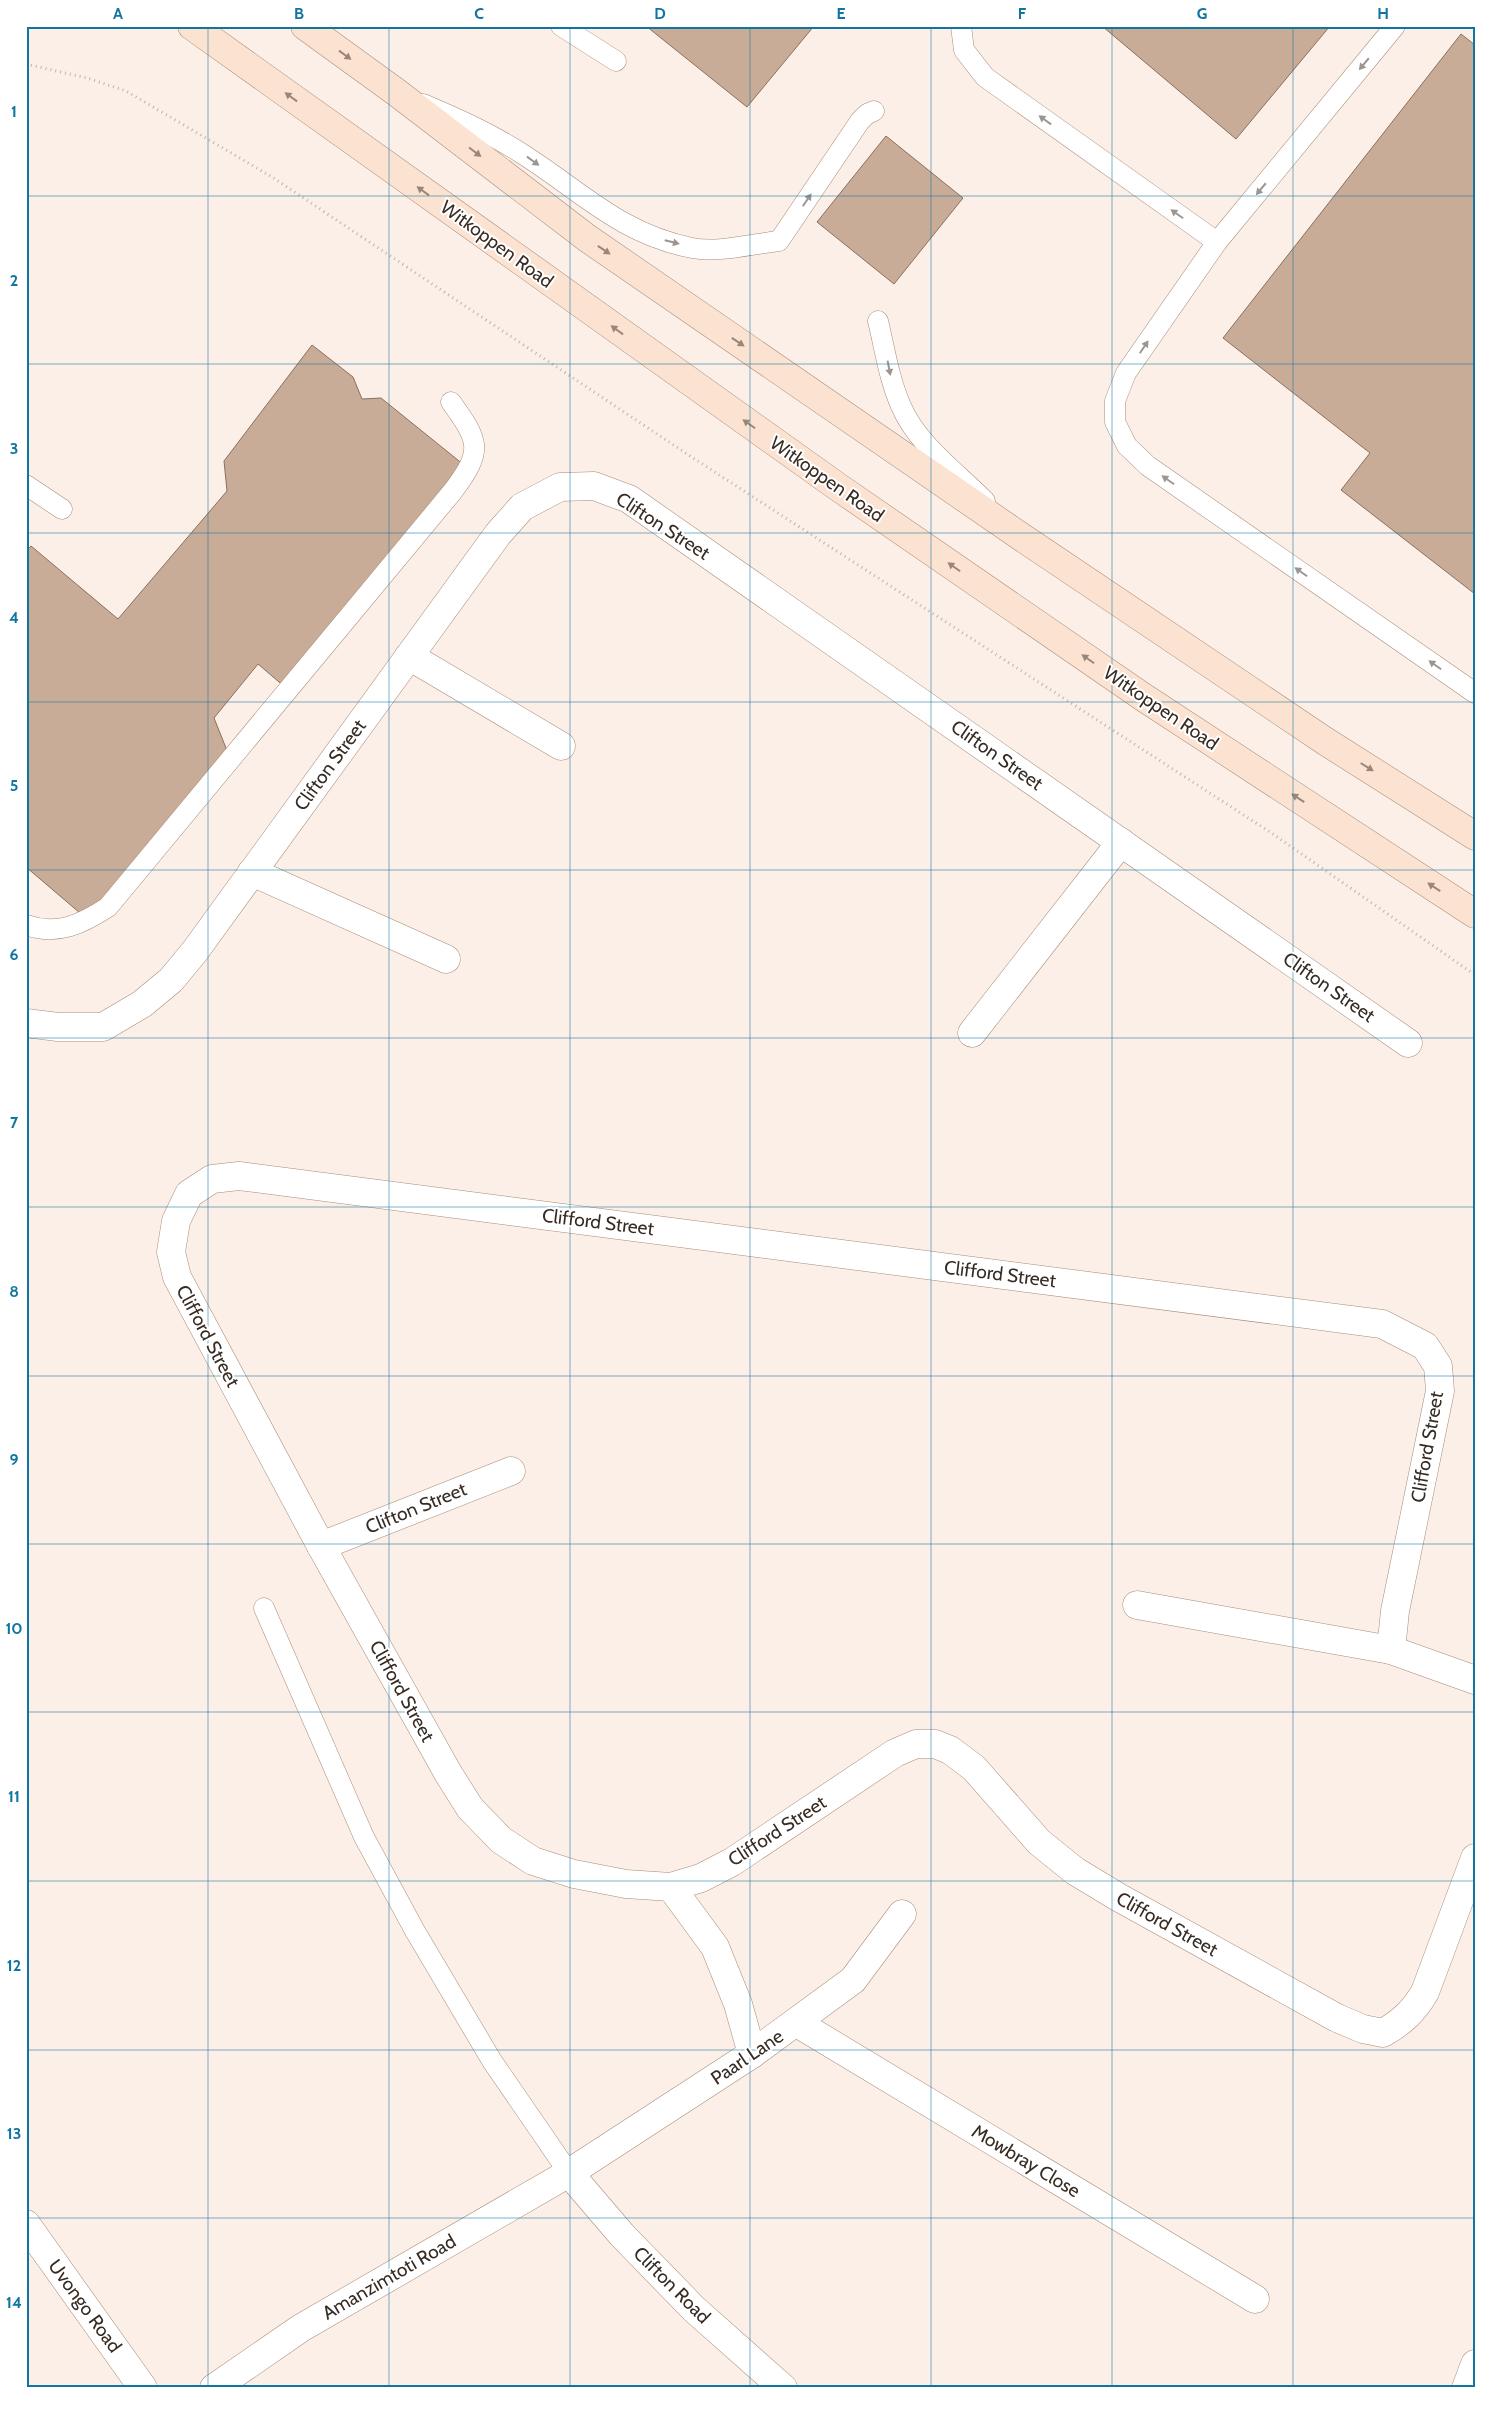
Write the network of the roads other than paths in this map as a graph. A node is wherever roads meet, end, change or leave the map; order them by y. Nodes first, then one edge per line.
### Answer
1 (192, 26) edge
2 (305, 26) edge
3 (561, 26) edge
4 (961, 26) edge
5 (1395, 26) edge
6 (616, 61) dead end
7 (396, 92) junction
8 (874, 111) dead end
9 (1217, 242) junction
10 (878, 321) dead end
11 (450, 402) dead end
12 (26, 485) edge
13 (62, 509) dead end
14 (1020, 536) junction
15 (409, 656) junction
16 (1475, 693) edge
17 (561, 746) dead end
18 (1475, 836) edge
19 (1121, 842) junction
20 (252, 872) junction
21 (1475, 914) edge
22 (26, 925) edge
23 (446, 959) dead end
24 (26, 1023) edge
25 (972, 1033) dead end
26 (1408, 1043) dead end
27 (511, 1471) dead end
28 (320, 1546) junction
29 (1137, 1605) dead end
30 (264, 1608) dead end
31 (1391, 1650) junction
32 (1475, 1680) edge
33 (1475, 1858) edge
34 (671, 1887) junction
35 (902, 1914) dead end
36 (797, 2023) junction
37 (752, 2054) junction
38 (569, 2173) junction
39 (26, 2224) edge
40 (1255, 2299) dead end
41 (1475, 2364) edge
42 (144, 2388) edge
43 (214, 2388) edge
44 (783, 2388) edge
45 (1466, 2388) edge

21 -> 1 main road, Witkoppen Road
2 -> 7 main road
3 - 6 lane
9 -> 4 lane
5 -> 9 lane
7 -> 8 lane
7 -> 14 main road
16 -> 9 lane
10 -> 14 lane
11 - 22 lane
12 - 13 lane
14 -> 18 main road
15 - 17 street
15 - 19 street, Clifton Street
15 - 20 street, Clifton Street
19 - 25 street
19 - 26 street, Clifton Street
20 - 23 street
20 - 24 street, Clifton Street
27 - 28 street, Clifton Street
28 - 31 street, Clifford Street
28 - 34 street, Clifford Street
29 - 31 street
30 - 38 lane
31 - 32 street
33 - 34 street, Clifford Street
34 - 37 street
35 - 36 street, Paarl Lane
36 - 37 street, Paarl Lane
36 - 40 street, Mowbray Close
37 - 38 street, Paarl Lane
38 - 43 street, Amanzimtoti Road
38 - 44 street, Clifton Road
39 - 42 street, Uvongo Road
41 - 45 street

